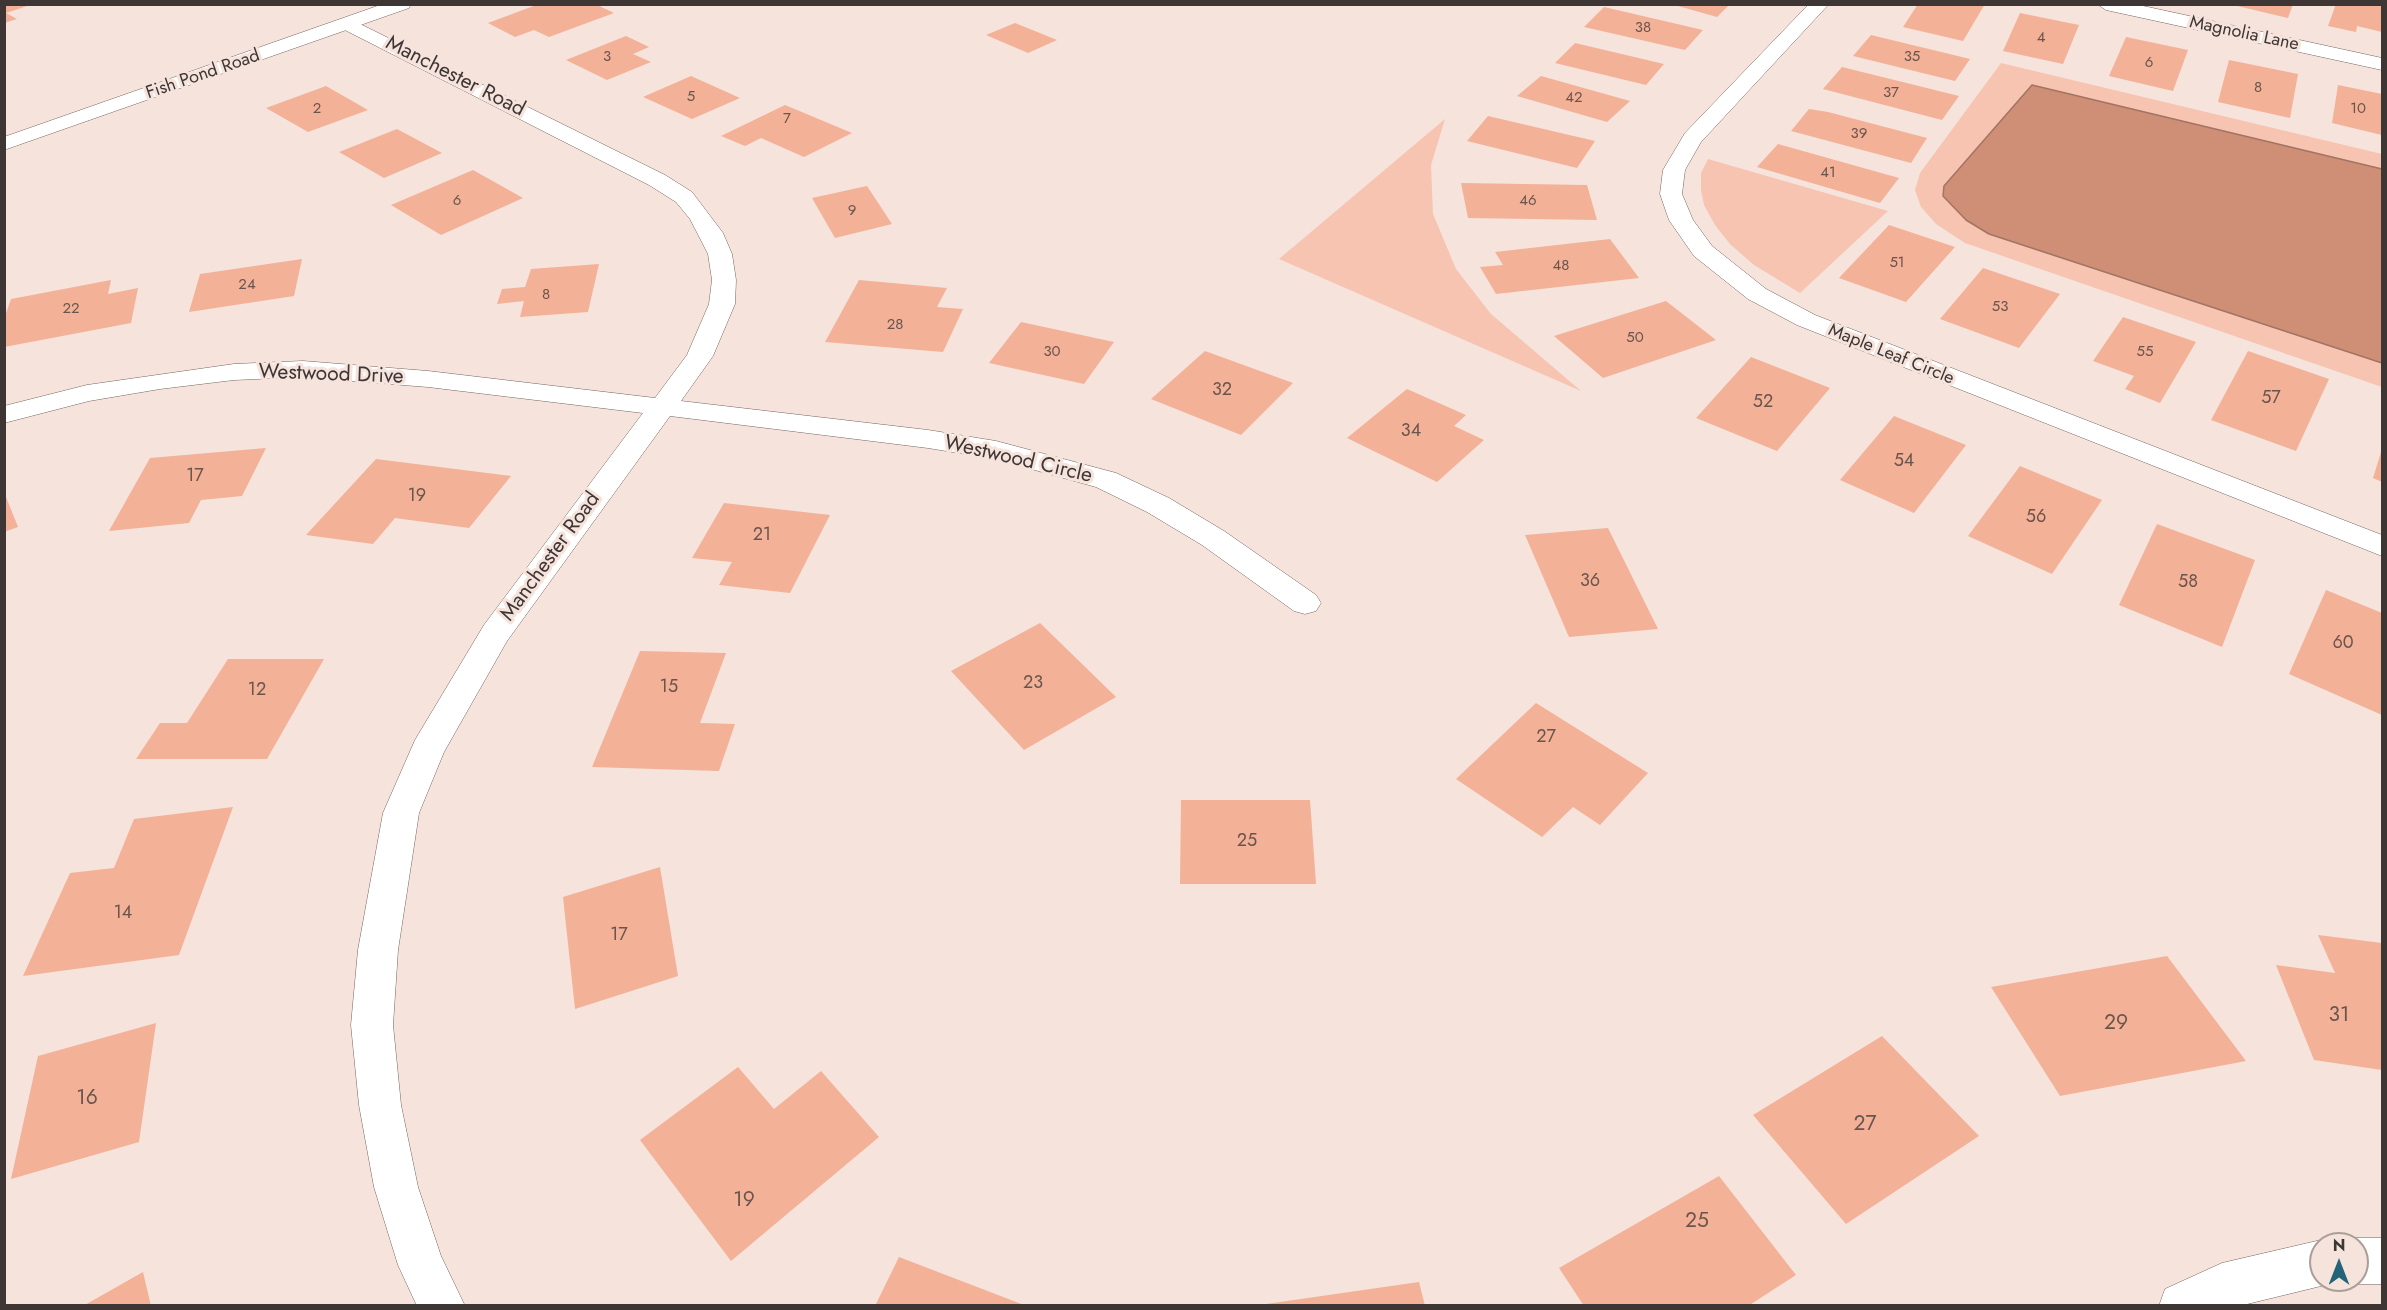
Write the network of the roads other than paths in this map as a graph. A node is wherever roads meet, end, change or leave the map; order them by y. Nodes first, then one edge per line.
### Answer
1 (402, 4) edge
2 (1820, 4) edge
3 (2106, 4) edge
4 (348, 24) junction
5 (2382, 64) edge
6 (4, 144) edge
7 (661, 408) junction
8 (4, 415) edge
9 (2382, 546) edge
10 (1305, 603) dead end
11 (2309, 1266) edge
12 (442, 1305) edge
13 (2182, 1305) edge

1 - 4 street, Fish Pond Road
2 - 9 street, Maple Leaf Circle
3 - 5 street, Magnolia Lane
4 - 6 street, Fish Pond Road
4 - 7 street, Manchester Road
7 - 8 street, Westwood Drive
7 - 10 street, Westwood Circle
7 - 12 street, Manchester Road
11 - 13 street

